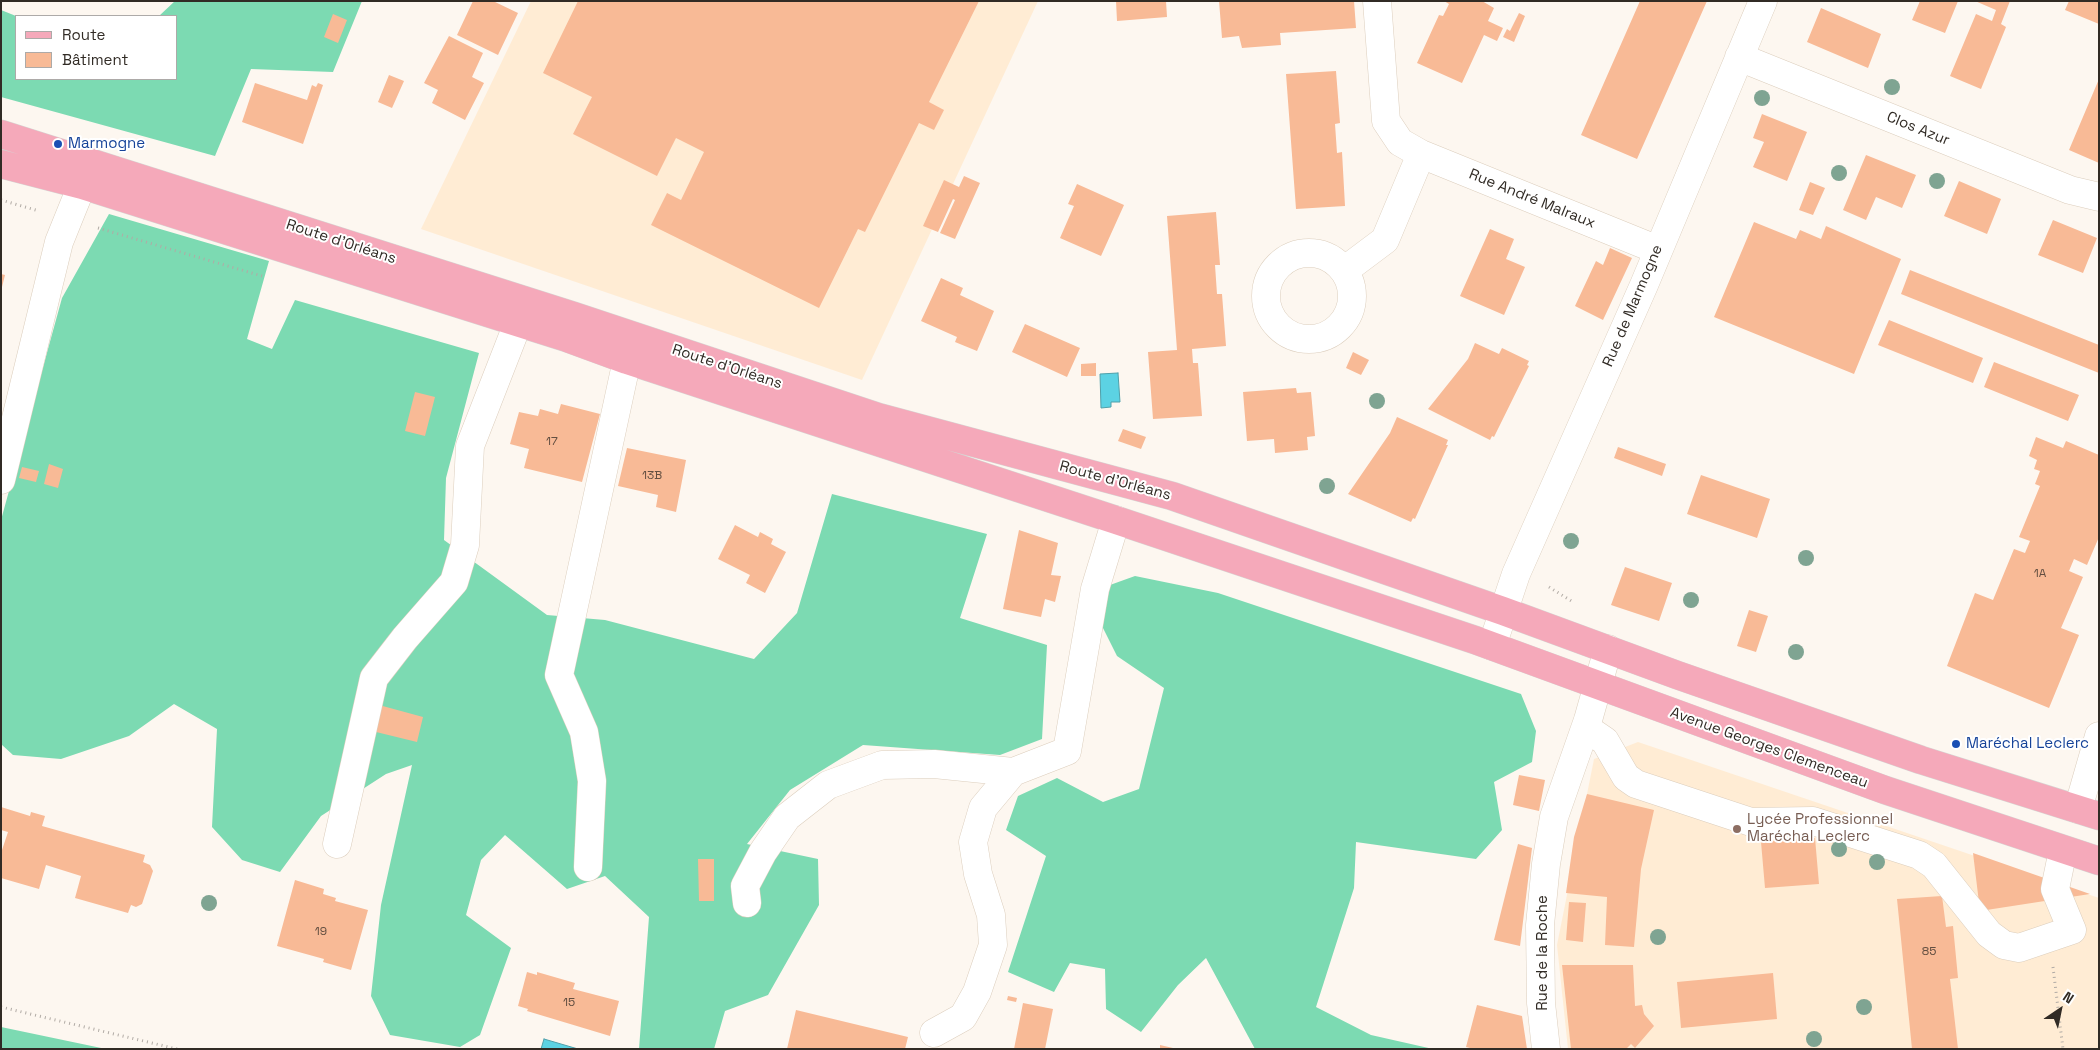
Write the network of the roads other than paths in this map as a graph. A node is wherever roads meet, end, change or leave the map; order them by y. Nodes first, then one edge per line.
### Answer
1 (1377, 1) edge
2 (1763, 1) edge
3 (1739, 57) junction
4 (1, 134) edge
5 (1421, 154) junction
6 (1, 164) edge
7 (82, 185) junction
8 (2099, 197) edge
9 (1650, 247) junction
10 (1345, 270) dead end
11 (518, 323) junction
12 (627, 360) junction
13 (1, 480) edge
14 (1116, 520) junction
15 (1503, 611) junction
16 (1441, 630) joint
17 (1492, 646) junction
18 (1608, 649) junction
19 (1598, 686) junction
20 (1586, 728) junction
21 (2099, 736) edge
22 (1012, 772) junction
23 (2088, 812) edge
24 (337, 844) dead end
25 (2063, 850) junction
26 (2099, 861) edge
27 (588, 866) dead end
28 (747, 903) dead end
29 (934, 1033) dead end
30 (1546, 1049) edge

1 - 5 street, Rue André Malraux
2 - 3 street, Rue de Marmogne
3 - 8 street, Clos Azur
3 - 9 street, Rue de Marmogne
4 - 15 main road, Route d'Orléans
5 - 9 street, Rue André Malraux
5 - 10 street
6 - 7 main road, Route d'Orléans
7 - 11 main road, Route d'Orléans
7 - 13 street
9 - 15 street, Rue de Marmogne
11 - 12 main road, Route d'Orléans
11 - 24 street
12 - 14 main road, Route d'Orléans
12 - 27 street
14 - 16 main road, Route d'Orléans
14 - 22 street
15 - 17 street, Rue de Marmogne
15 - 18 main road
16 - 17 main road, Avenue Georges Clemenceau
17 - 19 main road, Avenue Georges Clemenceau
18 - 19 street, Rue de la Roche
18 - 23 main road
19 - 20 street, Rue de la Roche
19 - 25 main road, Avenue Georges Clemenceau
20 - 25 street
20 - 30 street, Rue de la Roche
21 - 23 street
22 - 28 street
22 - 29 street
25 - 26 main road, Avenue Georges Clemenceau

